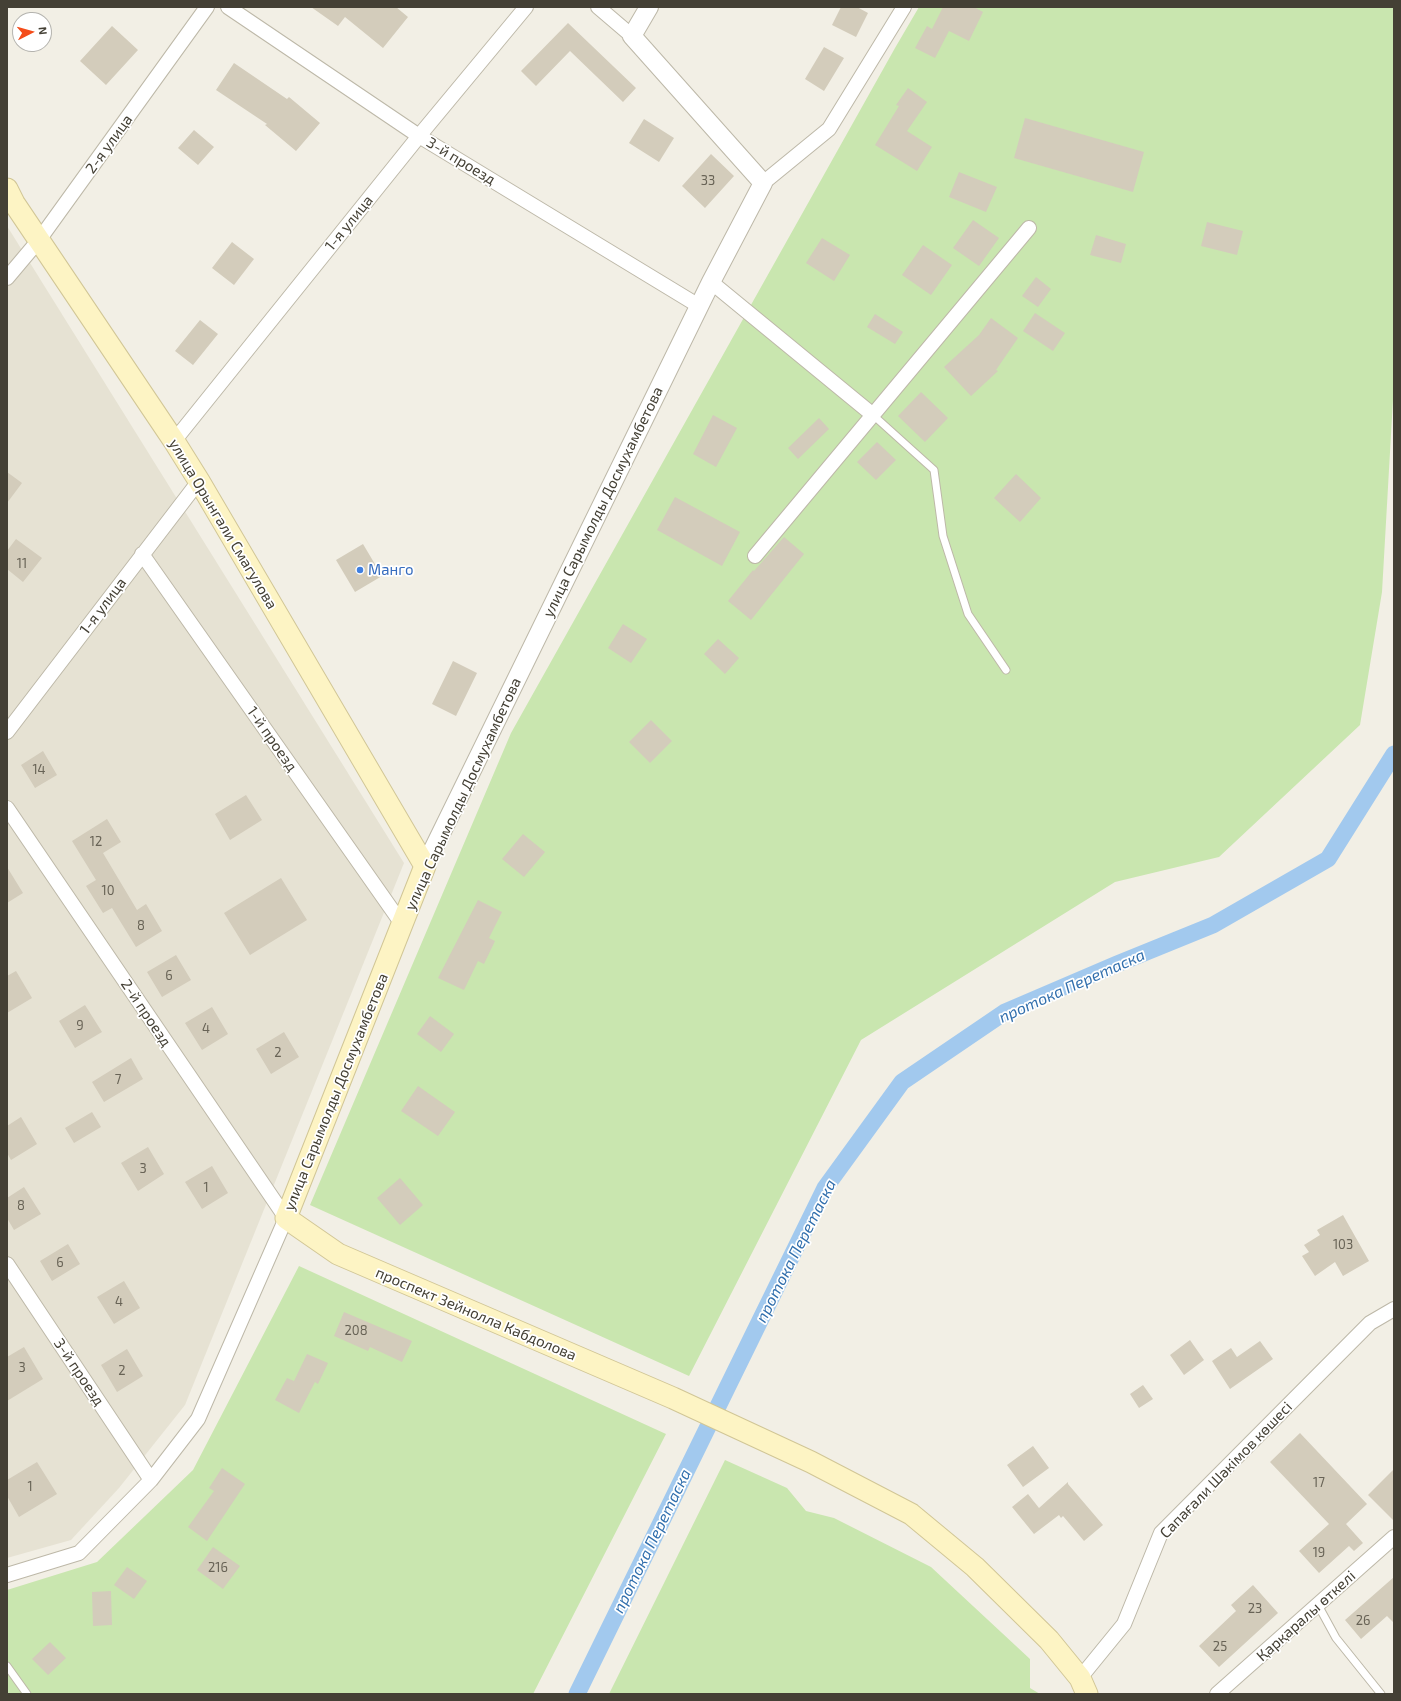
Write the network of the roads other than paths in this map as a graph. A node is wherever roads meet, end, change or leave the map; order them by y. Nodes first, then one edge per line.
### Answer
1 (207, 7) edge
2 (228, 7) edge
3 (526, 7) edge
4 (598, 7) edge
5 (649, 7) edge
6 (904, 7) edge
7 (632, 36) junction
8 (419, 136) junction
9 (763, 183) junction
10 (9, 201) edge
11 (1029, 228) dead end
12 (39, 240) junction
13 (7, 278) edge
14 (711, 282) junction
15 (699, 306) junction
16 (873, 415) junction
17 (174, 441) junction
18 (199, 481) junction
19 (142, 554) junction
20 (755, 556) dead end
21 (1006, 670) dead end
22 (7, 732) edge
23 (7, 808) edge
24 (425, 866) junction
25 (402, 924) junction
26 (286, 1218) junction
27 (7, 1264) edge
28 (1394, 1310) edge
29 (151, 1480) junction
30 (1394, 1537) edge
31 (7, 1575) edge
32 (1318, 1605) junction
33 (7, 1666) edge
34 (1083, 1686) edge
35 (27, 1694) edge
36 (1217, 1694) edge
37 (1381, 1694) edge

1 - 12 street, 2-я улица
2 - 8 street, 3-й проезд
3 - 8 street, 1-я улица
4 - 7 street
5 - 7 street
6 - 9 street, улица Сарымолды Досмухамбетова
7 - 9 street
8 - 15 street, 3-й проезд
8 - 17 street, 1-я улица
9 - 14 street, улица Сарымолды Досмухамбетова
10 - 12 main road, улица Орынгали Смагулова
11 - 16 street
12 - 13 street, 2-я улица
12 - 17 main road, улица Орынгали Смагулова
14 - 15 street, улица Сарымолды Досмухамбетова
14 - 16 street
15 - 24 street, улица Сарымолды Досмухамбетова
16 - 20 street
16 - 21 lane
17 - 18 main road, улица Орынгали Смагулова
18 - 19 street, 1-я улица
18 - 24 main road, улица Орынгали Смагулова
19 - 22 street, 1-я улица
19 - 25 street, 1-й проезд
23 - 26 street, 2-й проезд
24 - 25 main road, улица Сарымолды Досмухамбетова
25 - 26 main road, улица Сарымолды Досмухамбетова
26 - 29 street, улица Сарымолды Досмухамбетова
26 - 34 main road, проспект Зейнолла Кабдолова
27 - 29 street, 3-й проезд
28 - 34 street, Сапағали Шәкімов көшесі
29 - 31 street, улица Сарымолды Досмухамбетова
30 - 32 street, Қарқаралы өткелі
32 - 36 street, Қарқаралы өткелі
32 - 37 lane
33 - 35 lane

